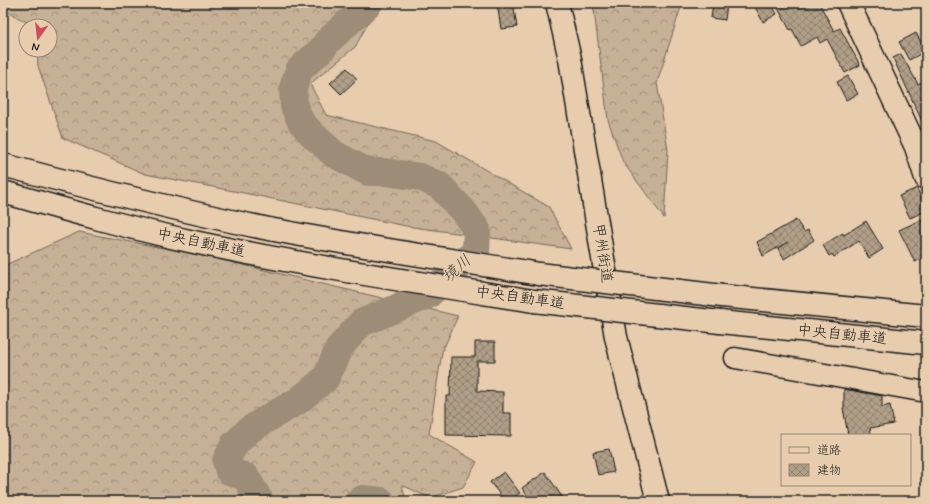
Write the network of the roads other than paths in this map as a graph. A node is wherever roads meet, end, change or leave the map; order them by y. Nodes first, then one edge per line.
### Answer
1 (557, 3) edge
2 (848, 3) edge
3 (3, 165) edge
4 (926, 176) edge
5 (3, 192) edge
6 (926, 316) edge
7 (926, 343) edge
8 (735, 358) dead end
9 (926, 392) edge
10 (658, 501) edge

1 - 10 main road, 甲州街道
2 - 4 main road
3 - 6 main road, 中央自動車道, bridge
5 - 7 main road, 中央自動車道, bridge
8 - 9 street

